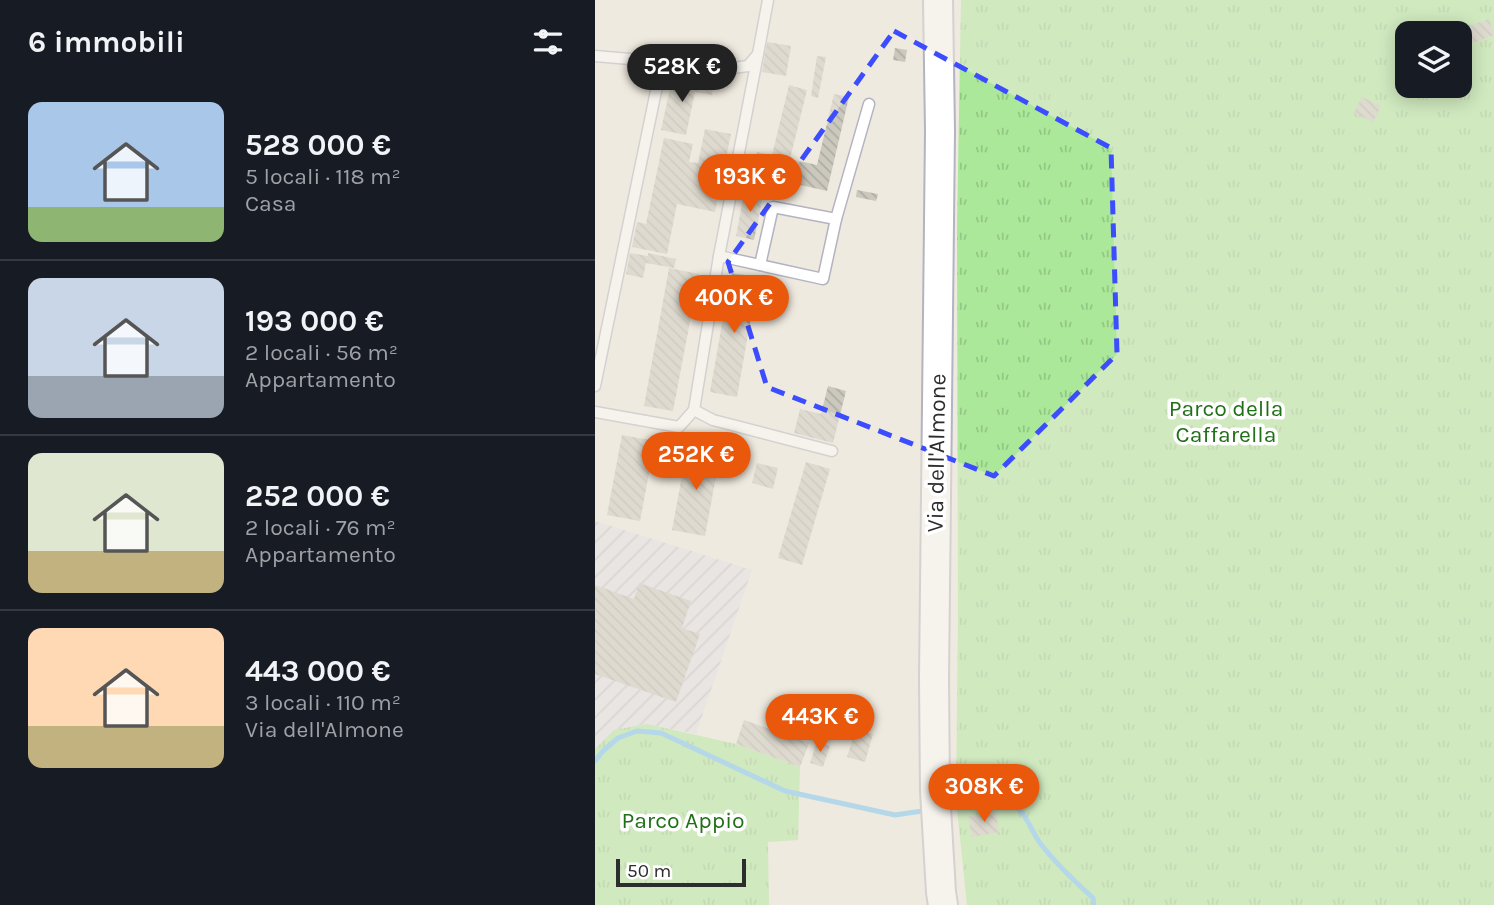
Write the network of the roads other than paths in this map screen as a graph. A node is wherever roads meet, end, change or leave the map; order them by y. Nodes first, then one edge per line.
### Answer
1 (768, 0) edge
2 (938, 0) edge
3 (758, 54) junction
4 (595, 55) edge
5 (662, 62) junction
6 (869, 104) dead end
7 (836, 219) junction
8 (719, 256) junction
9 (760, 265) junction
10 (597, 364) edge
11 (595, 386) edge
12 (694, 410) junction
13 (595, 412) edge
14 (832, 451) dead end
15 (943, 905) edge

1 - 3 lane
2 - 15 main road, Via dell'Almone
3 - 5 lane
3 - 8 lane
4 - 5 lane
5 - 10 lane
6 - 7 lane
7 - 9 lane
7 - 9 lane
8 - 9 lane
8 - 12 lane
10 - 11 lane
12 - 13 lane
12 - 14 lane

